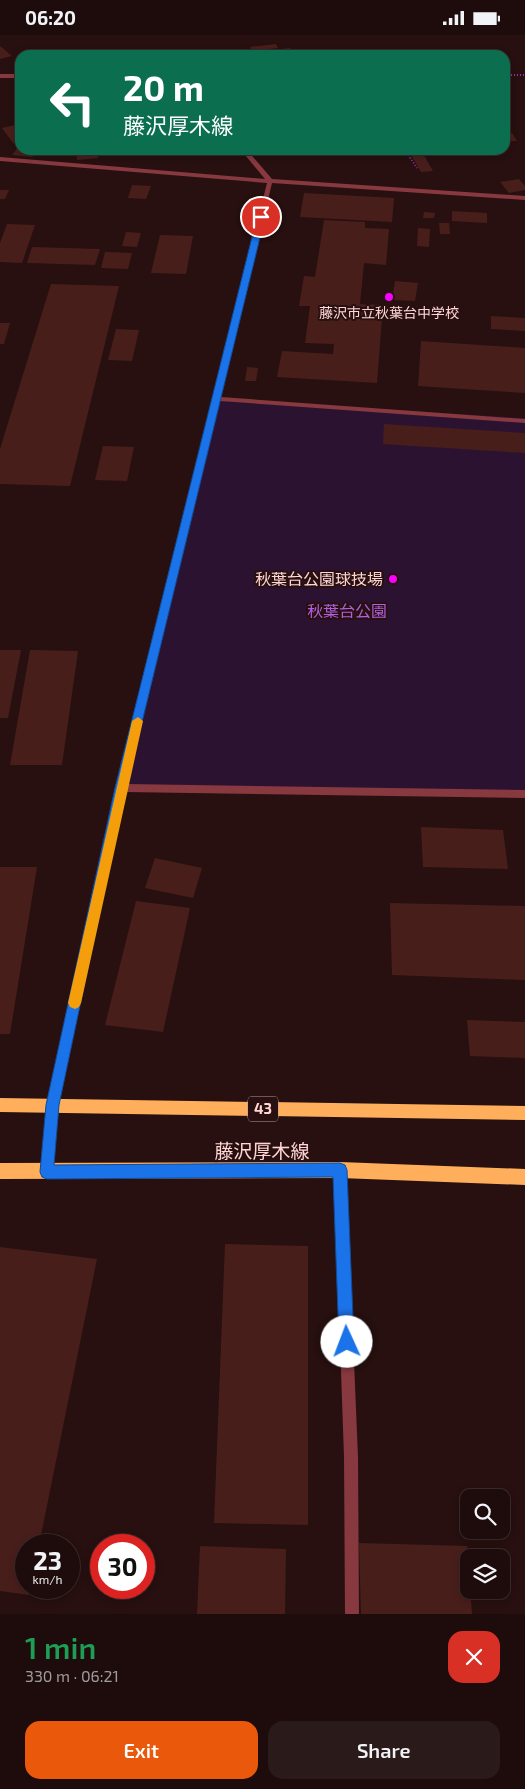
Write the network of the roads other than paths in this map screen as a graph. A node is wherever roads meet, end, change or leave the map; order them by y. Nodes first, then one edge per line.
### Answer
1 (0, 76) edge
2 (15, 76) edge
3 (248, 155) edge
4 (0, 159) edge
5 (270, 181) junction
6 (525, 198) edge
7 (217, 399) junction
8 (525, 421) edge
9 (121, 788) junction
10 (525, 794) edge
11 (0, 1105) edge
12 (53, 1105) junction
13 (525, 1113) edge
14 (340, 1170) junction
15 (0, 1171) edge
16 (47, 1172) junction
17 (525, 1177) edge
18 (352, 1614) edge

1 - 2 street
3 - 5 street
4 - 5 street
5 - 6 street
5 - 7 street
7 - 8 street
7 - 9 street
9 - 10 street
9 - 12 street
11 - 12 main road, 43
12 - 13 main road, 43
12 - 16 street
14 - 16 main road, 藤沢厚木線
14 - 17 main road, 藤沢厚木線
14 - 18 street
15 - 16 main road, 藤沢厚木線

